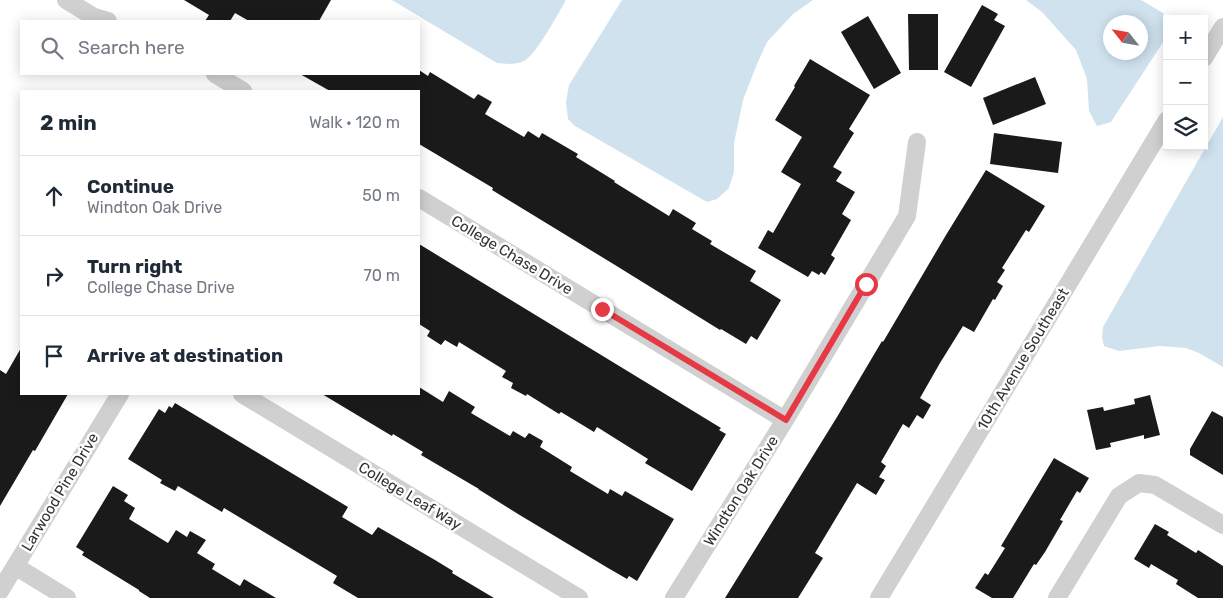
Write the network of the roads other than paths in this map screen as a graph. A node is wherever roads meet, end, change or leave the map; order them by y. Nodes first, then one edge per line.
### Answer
1 (66, 0) edge
2 (104, 20) edge
3 (1223, 27) edge
4 (1208, 51) edge
5 (217, 75) edge
6 (241, 90) edge
7 (1163, 127) edge
8 (917, 142) dead end
9 (420, 199) edge
10 (119, 395) edge
11 (244, 395) edge
12 (786, 420) junction
13 (1223, 526) edge
14 (15, 566) junction
15 (0, 591) edge
16 (67, 598) edge
17 (579, 598) edge
18 (674, 598) edge
19 (878, 598) edge
20 (1057, 598) edge

1 - 2 street
3 - 4 street
5 - 6 street
7 - 19 street, 10th Avenue Southeast
8 - 12 street, Windton Oak Drive
9 - 12 street, College Chase Drive
10 - 14 street, Larwood Pine Drive
11 - 17 street, College Leaf Way
12 - 18 street, Windton Oak Drive
13 - 20 street
14 - 15 street, Larwood Pine Drive
14 - 16 street

